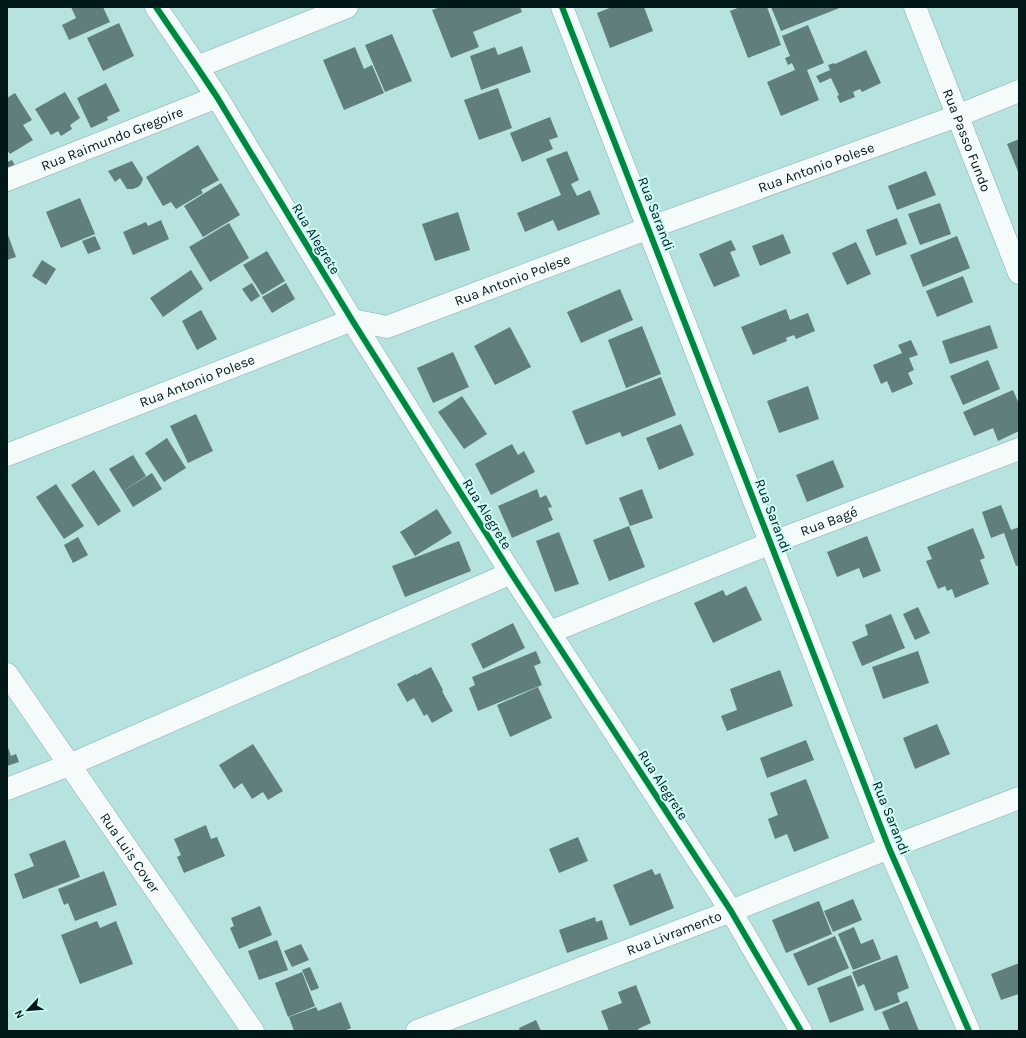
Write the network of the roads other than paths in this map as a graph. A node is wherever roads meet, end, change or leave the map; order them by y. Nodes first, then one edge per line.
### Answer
1 (156, 7) edge
2 (347, 7) edge
3 (562, 7) edge
4 (915, 7) edge
5 (198, 67) junction
6 (1019, 92) edge
7 (217, 97) junction
8 (957, 116) junction
9 (7, 180) edge
10 (649, 228) junction
11 (1019, 272) edge
12 (352, 320) junction
13 (1019, 449) edge
14 (7, 455) edge
15 (771, 543) junction
16 (511, 573) junction
17 (550, 632) junction
18 (7, 674) edge
19 (69, 765) junction
20 (7, 789) edge
21 (1019, 798) edge
22 (889, 848) junction
23 (731, 911) junction
24 (253, 1031) edge
25 (417, 1031) edge
26 (801, 1031) edge
27 (969, 1031) edge

1 - 5 street, Rua Alegrete
2 - 5 street
3 - 10 street, Rua Sarandi
4 - 8 street, Rua Passo Fundo
5 - 7 street, Rua Alegrete
6 - 8 street, Rua Antonio Polese
7 - 9 street, Rua Raimundo Gregoire
7 - 12 street, Rua Alegrete
8 - 10 street, Rua Antonio Polese
8 - 11 street, Rua Passo Fundo
10 - 12 street, Rua Antonio Polese
10 - 15 street, Rua Sarandi
12 - 14 street, Rua Antonio Polese
12 - 16 street, Rua Alegrete
13 - 15 street, Rua Bagé
15 - 17 street, Rua Bagé
15 - 22 street, Rua Sarandi
16 - 17 street, Rua Alegrete
16 - 19 street
17 - 23 street, Rua Alegrete
18 - 19 street, Rua Luis Cover
19 - 20 street
19 - 24 street, Rua Luis Cover
21 - 22 street, Rua Livramento
22 - 23 street, Rua Livramento
22 - 27 street, Rua Sarandi
23 - 25 street, Rua Livramento
23 - 26 street, Rua Alegrete

